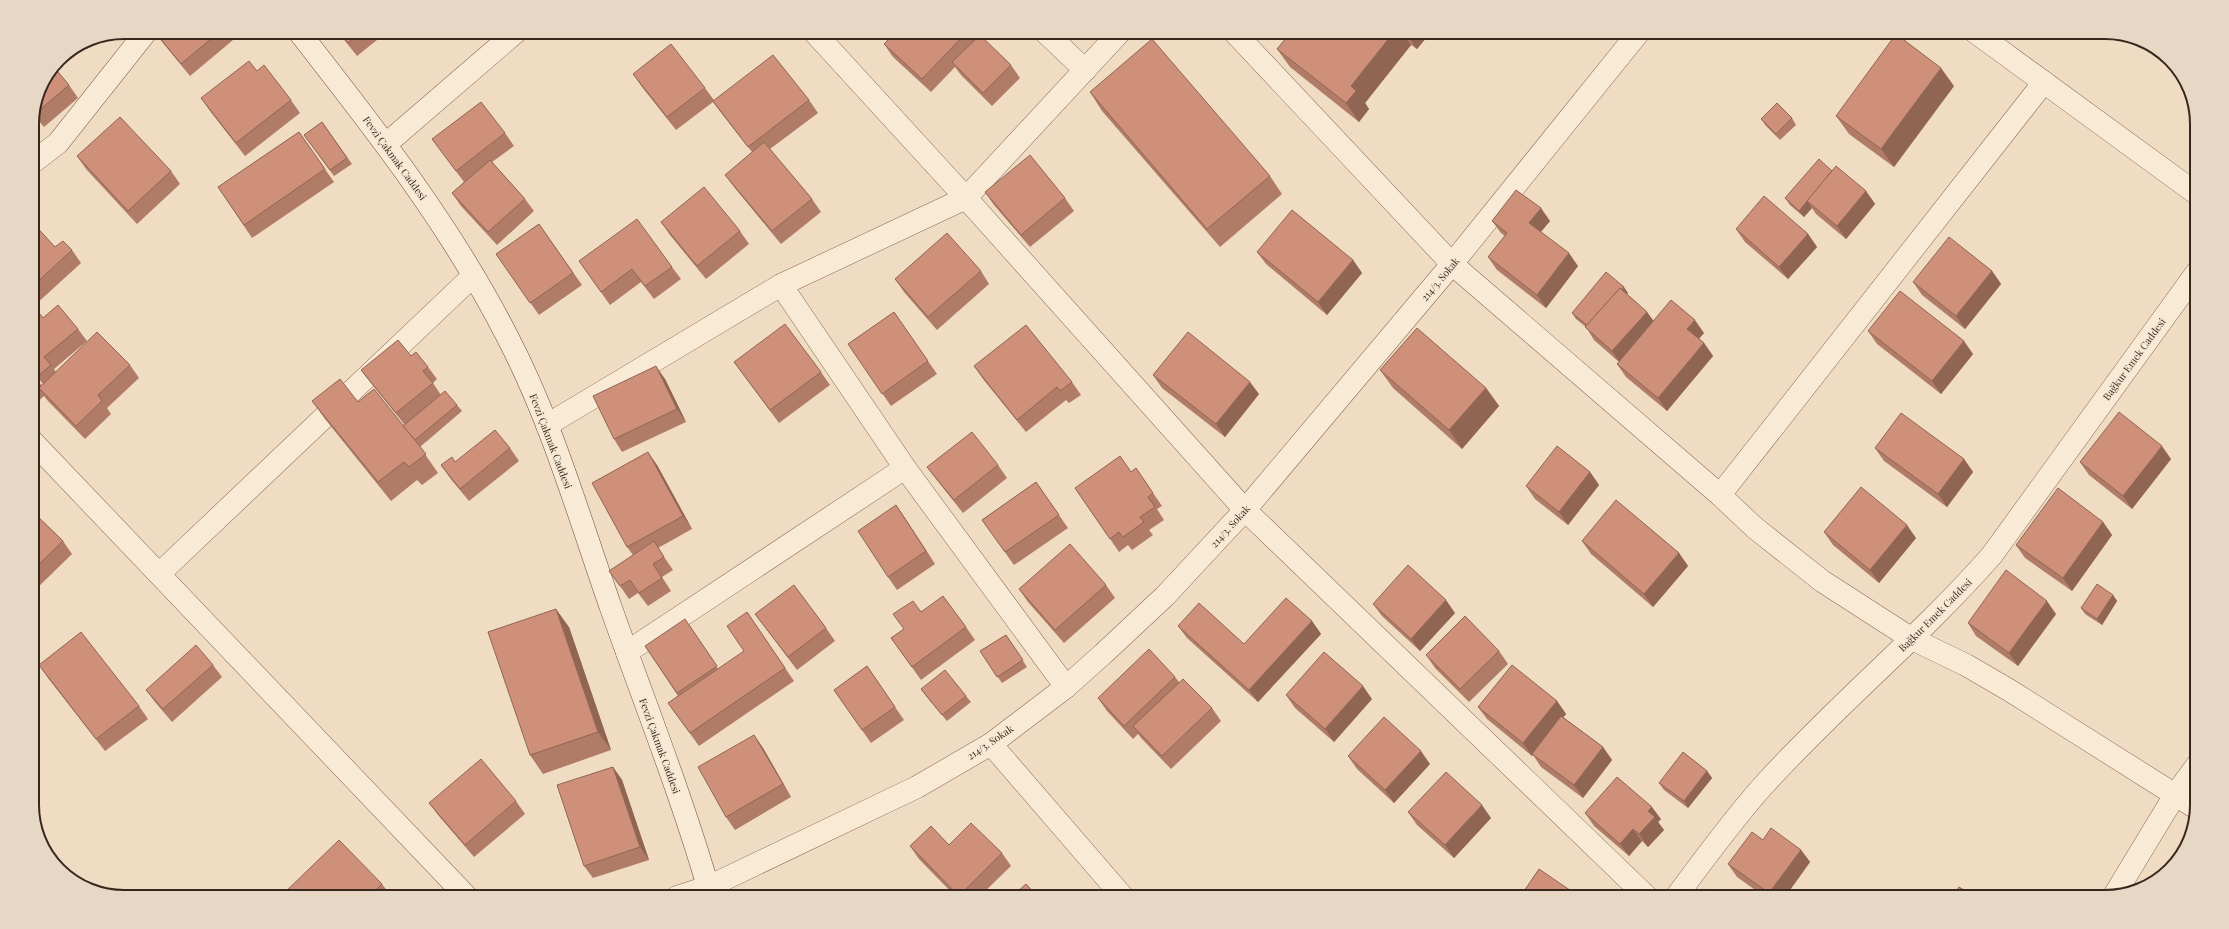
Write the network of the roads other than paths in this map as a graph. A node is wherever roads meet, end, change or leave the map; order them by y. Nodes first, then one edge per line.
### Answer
1 (140, 39) edge
2 (304, 39) edge
3 (508, 39) edge
4 (820, 39) edge
5 (1052, 39) edge
6 (1114, 39) edge
7 (1241, 39) edge
8 (1632, 39) edge
9 (1985, 39) edge
10 (1085, 70) junction
11 (2044, 82) junction
12 (386, 144) junction
13 (39, 158) edge
14 (2190, 189) edge
15 (966, 198) junction
16 (1452, 264) junction
17 (473, 276) junction
18 (2190, 282) edge
19 (781, 285) junction
20 (547, 425) junction
21 (39, 448) edge
22 (905, 468) junction
23 (1720, 495) junction
24 (1244, 510) junction
25 (159, 574) junction
26 (1912, 639) junction
27 (627, 652) junction
28 (1066, 687) junction
29 (991, 744) junction
30 (2190, 775) edge
31 (2175, 795) junction
32 (2190, 804) edge
33 (2118, 889) edge
34 (460, 890) edge
35 (709, 890) edge
36 (714, 890) edge
37 (1117, 890) edge
38 (1640, 890) edge
39 (1681, 890) edge

1 - 13 street
2 - 12 street, Fevzi Çakmak Caddesi
3 - 12 street
4 - 15 street
5 - 10 street
6 - 10 street
7 - 16 street
8 - 16 street, 214/3. Sokak
9 - 11 street
10 - 15 street
11 - 14 street
11 - 23 street
12 - 17 street, Fevzi Çakmak Caddesi
15 - 19 street
15 - 24 street
16 - 23 street
16 - 24 street, 214/3. Sokak
17 - 20 street, Fevzi Çakmak Caddesi
17 - 25 street
18 - 26 street, Bağkur Emek Caddesi
19 - 20 street
19 - 22 street
20 - 27 street, Fevzi Çakmak Caddesi
21 - 25 street
22 - 27 street
22 - 28 street
23 - 26 street
24 - 28 street, 214/3. Sokak
24 - 38 street
25 - 34 street
26 - 31 street
26 - 39 street, Bağkur Emek Caddesi
27 - 35 street, Fevzi Çakmak Caddesi
28 - 29 street, 214/3. Sokak
29 - 36 street, 214/3. Sokak
29 - 37 street
30 - 31 street
31 - 32 street
31 - 33 street

